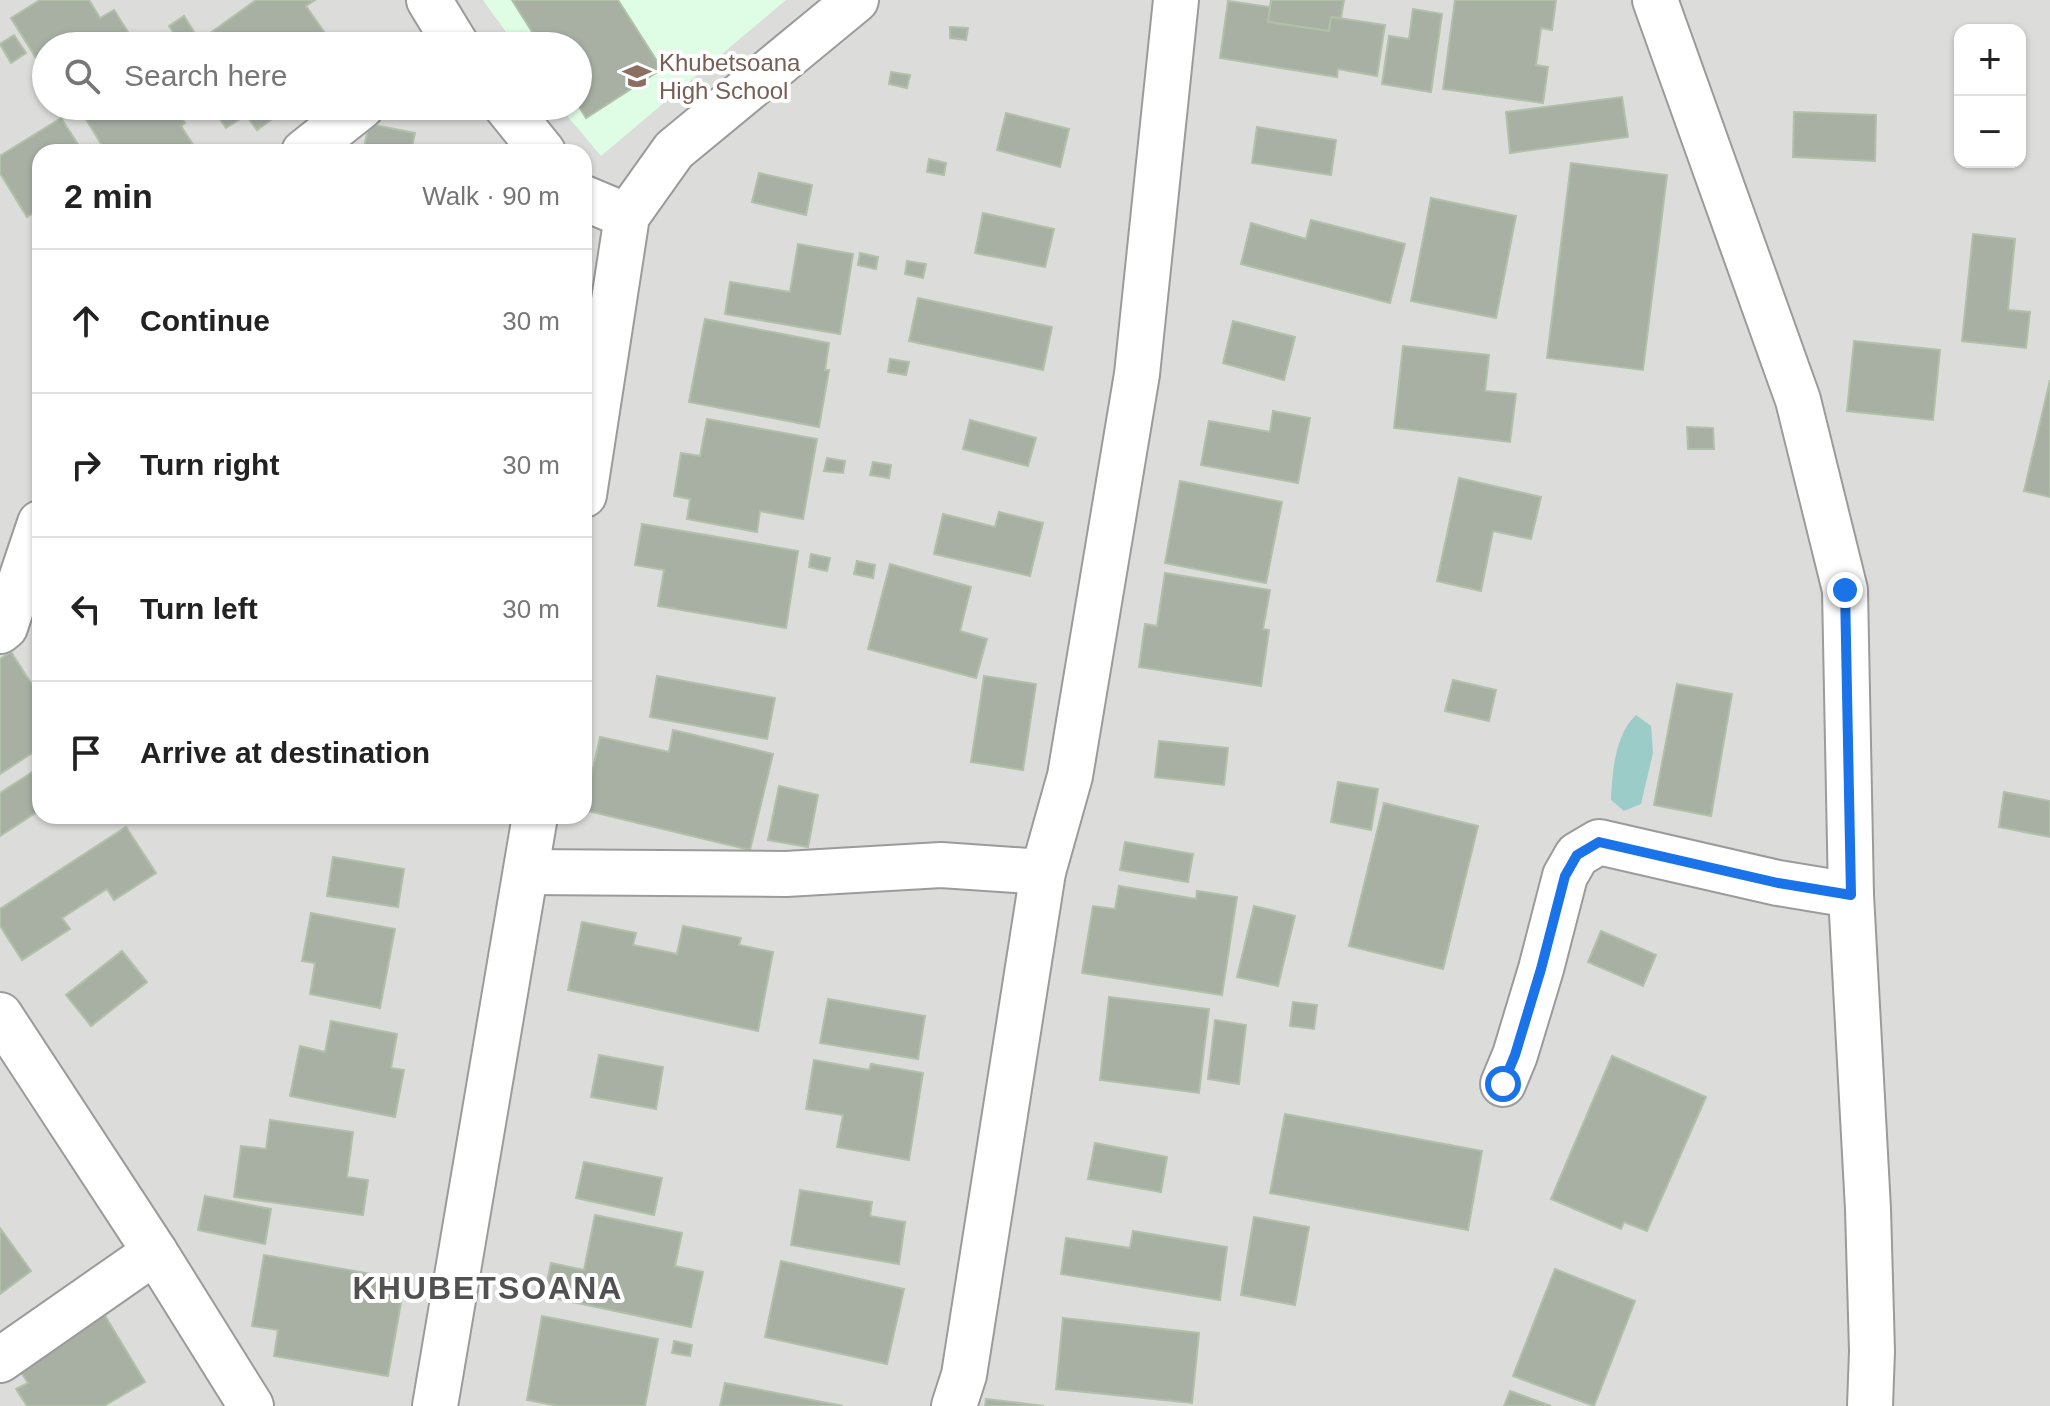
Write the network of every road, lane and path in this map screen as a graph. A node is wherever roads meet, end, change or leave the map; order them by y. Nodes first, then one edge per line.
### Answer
1 (429, 0) edge
2 (856, 0) edge
3 (1176, 0) edge
4 (1655, 0) edge
5 (448, 32) edge
6 (344, 120) edge
7 (517, 120) edge
8 (314, 144) edge
9 (537, 144) edge
10 (592, 201) edge
11 (627, 216) junction
12 (592, 443) edge
13 (32, 547) edge
14 (0, 631) edge
15 (534, 824) edge
16 (526, 872) junction
17 (1043, 872) junction
18 (1851, 895) junction
19 (0, 1015) edge
20 (1503, 1084) dead end
21 (155, 1252) junction
22 (0, 1360) edge
23 (251, 1406) edge
24 (435, 1406) edge
25 (954, 1406) edge
26 (1870, 1406) edge

1 - 5 street
2 - 11 street
3 - 17 street
4 - 18 street
6 - 8 street
7 - 9 street
10 - 11 street
11 - 12 street
13 - 14 street
15 - 16 street
16 - 17 street
16 - 24 street
17 - 25 street
18 - 20 street
18 - 26 street
19 - 21 street
21 - 22 street
21 - 23 street

